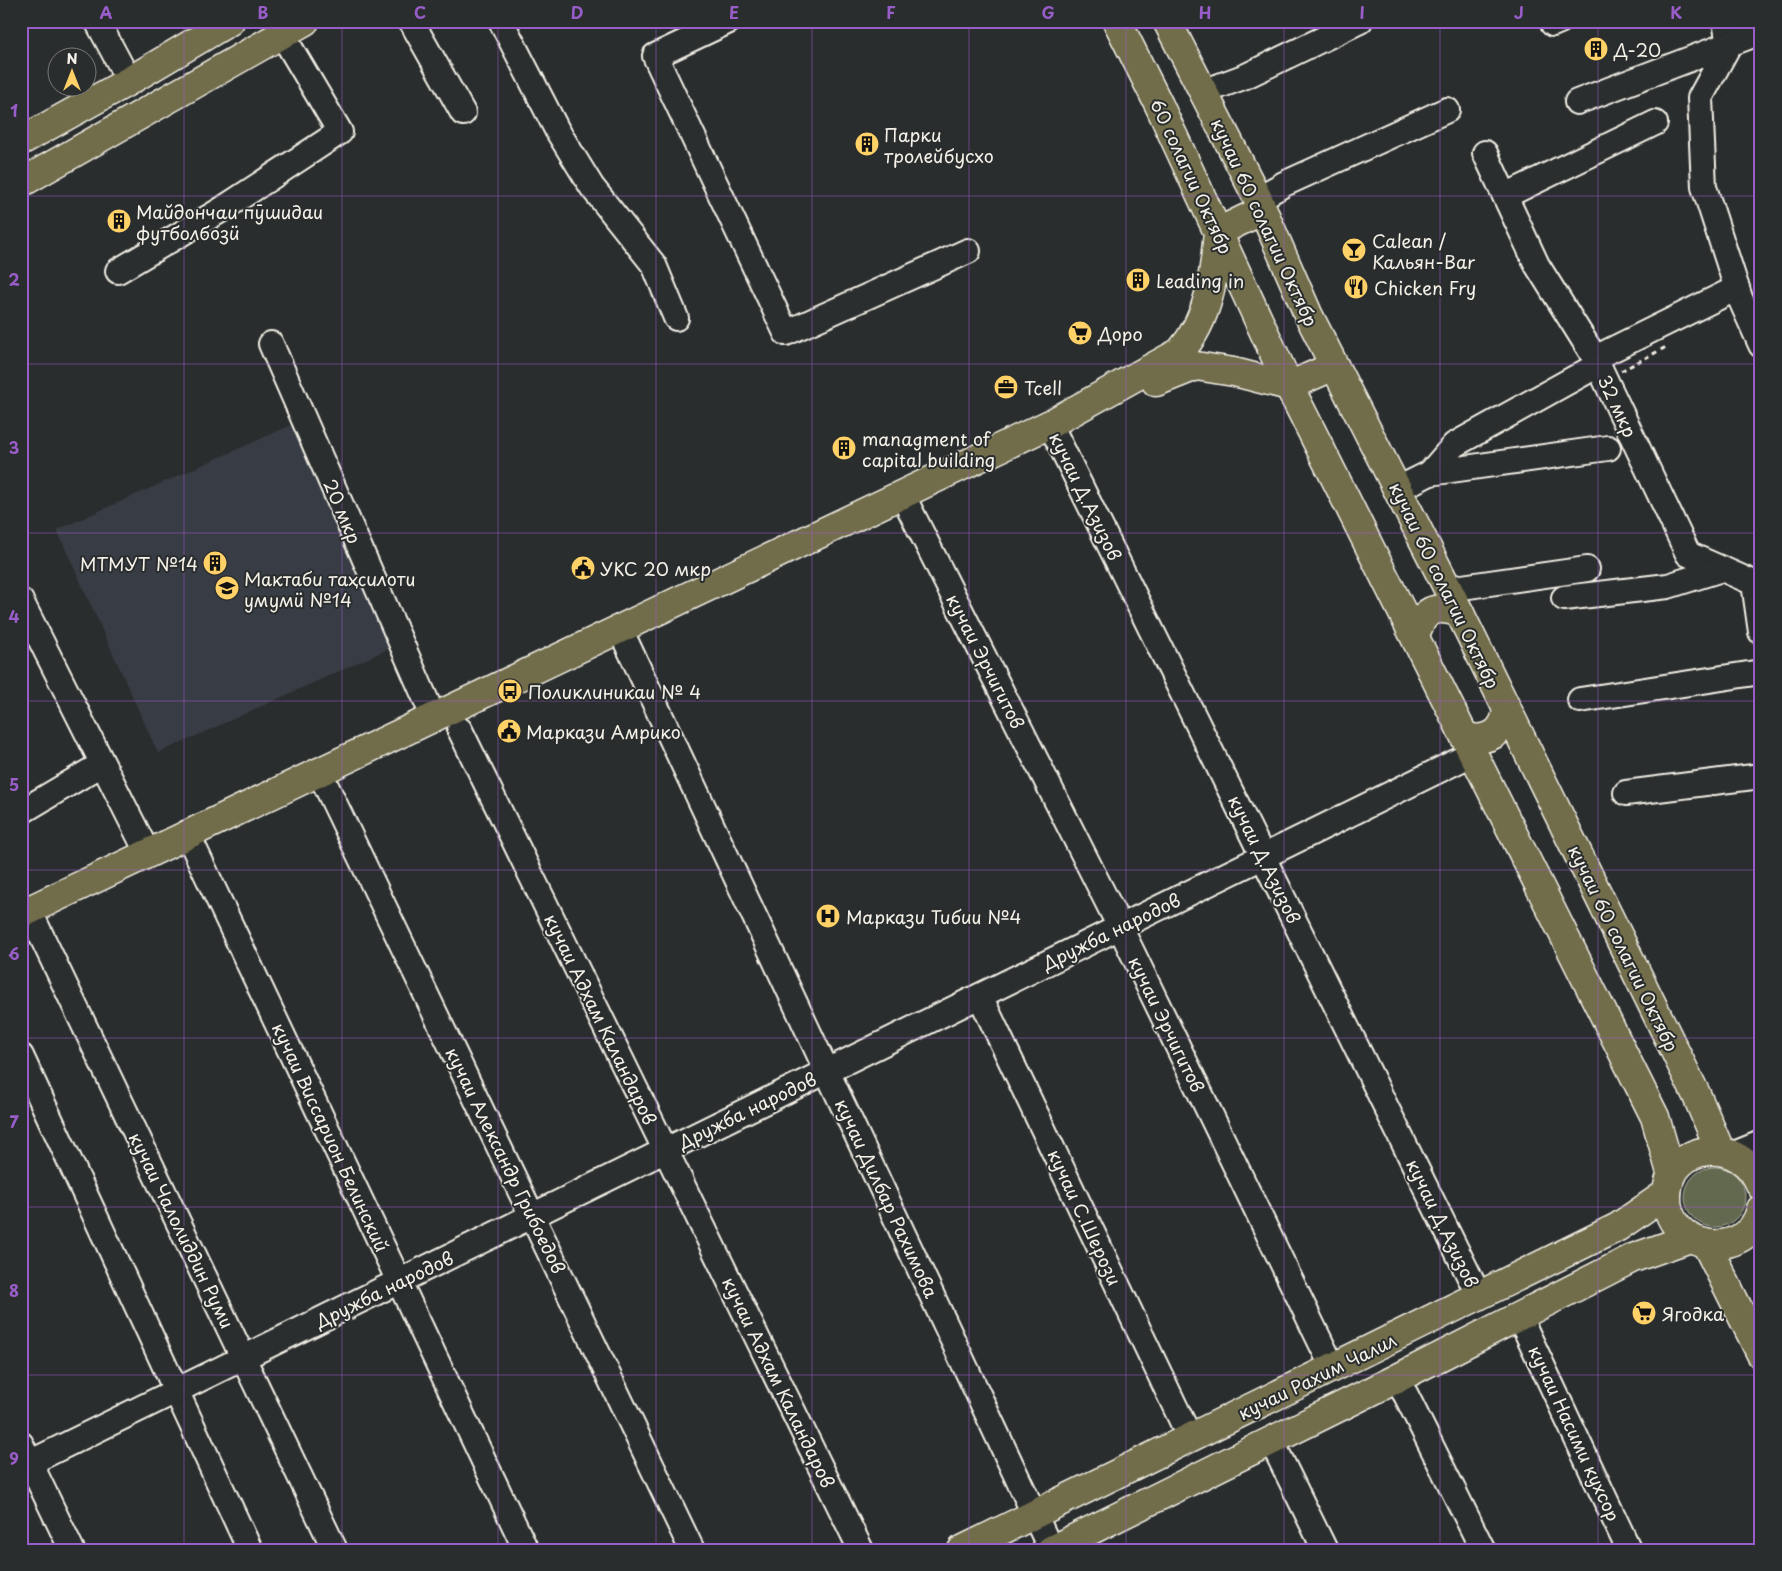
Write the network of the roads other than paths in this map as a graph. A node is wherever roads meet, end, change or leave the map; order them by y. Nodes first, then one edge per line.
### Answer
1 (97, 21) edge
2 (230, 21) edge
3 (411, 21) edge
4 (501, 21) edge
5 (729, 21) edge
6 (1117, 21) edge
7 (1166, 21) edge
8 (1360, 21) edge
9 (1725, 21) edge
10 (294, 28) edge
11 (1761, 32) edge
12 (1728, 45) junction
13 (129, 82) junction
14 (1203, 92) junction
15 (1577, 102) dead end
16 (1447, 110) dead end
17 (463, 113) dead end
18 (1655, 123) dead end
19 (21, 141) edge
20 (1485, 153) dead end
21 (21, 183) edge
22 (1505, 196) junction
23 (1266, 198) junction
24 (1218, 232) junction
25 (968, 250) dead end
26 (118, 271) dead end
27 (1737, 288) junction
28 (676, 318) dead end
29 (271, 344) dead end
30 (1761, 346) edge
31 (1597, 362) junction
32 (1334, 366) junction
33 (1289, 386) junction
34 (1050, 424) junction
35 (1608, 448) dead end
36 (1430, 472) junction
37 (1398, 489) junction
38 (902, 494) junction
39 (1587, 569) dead end
40 (1722, 569) junction
41 (1757, 575) edge
42 (1564, 598) dead end
43 (21, 601) edge
44 (1454, 601) junction
45 (620, 629) junction
46 (1761, 632) edge
47 (1415, 636) junction
48 (1761, 672) edge
49 (1580, 700) dead end
50 (1507, 710) junction
51 (430, 711) junction
52 (460, 730) dead end
53 (1470, 745) junction
54 (102, 764) junction
55 (319, 771) junction
56 (1761, 776) edge
57 (1626, 793) dead end
58 (21, 812) edge
59 (187, 833) junction
60 (147, 852) junction
61 (1264, 856) junction
62 (25, 912) edge
63 (1120, 927) junction
64 (980, 996) junction
65 (21, 1056) edge
66 (828, 1070) junction
67 (1761, 1143) edge
68 (666, 1150) junction
69 (1727, 1152) junction
70 (1670, 1185) junction
71 (1761, 1186) edge
72 (1760, 1213) edge
73 (532, 1216) junction
74 (1698, 1241) junction
75 (400, 1282) junction
76 (1479, 1296) junction
77 (1519, 1316) junction
78 (1761, 1354) edge
79 (243, 1358) junction
80 (1332, 1368) junction
81 (1396, 1379) junction
82 (175, 1392) junction
83 (1190, 1438) junction
84 (1271, 1440) junction
85 (24, 1458) edge
86 (1035, 1513) junction
87 (72, 1550) edge
88 (250, 1550) edge
89 (335, 1550) edge
90 (526, 1550) edge
91 (692, 1550) edge
92 (861, 1550) edge
93 (962, 1550) edge
94 (1051, 1550) edge
95 (1325, 1550) edge
96 (1483, 1550) edge
97 (1629, 1550) edge

1 - 13 street
2 - 13 main road
3 - 17 street
4 - 28 street
5 - 25 street
6 - 24 main road, 60 солагии Октябр
7 - 14 main road, кучаи 60 солагии Октябр
8 - 14 street
9 - 12 street
10 - 21 main road
10 - 26 street
11 - 12 street
12 - 15 street
12 - 27 street
13 - 19 main road
14 - 23 main road, кучаи 60 солагии Октябр
16 - 23 street
18 - 22 street
20 - 22 street, 32 мкр
22 - 31 street, 32 мкр
23 - 24 main road
23 - 32 main road, кучаи 60 солагии Октябр
24 - 33 main road, 60 солагии Октябр
24 - 34 main road
27 - 30 street
27 - 31 street
29 - 51 street, 20 мкр
31 - 36 street
31 - 40 street, 32 мкр
32 - 33 main road
32 - 37 main road, кучаи 60 солагии Октябр
33 - 34 main road
33 - 47 main road
34 - 38 main road
34 - 61 street, кучаи Д.Азизов
35 - 36 street
36 - 37 street
37 - 44 main road, кучаи 60 солагии Октябр
38 - 45 main road
38 - 63 street, кучаи Эрчигитов
39 - 44 street
40 - 41 street, 32 мкр
40 - 42 street
41 - 46 street, 32 мкр
43 - 54 street
44 - 47 main road
44 - 50 main road, кучаи 60 солагии Октябр
45 - 51 main road
45 - 66 street, кучаи Дилбар Рахимова
47 - 53 main road
48 - 49 street
50 - 53 main road
50 - 69 main road, кучаи 60 солагии Октябр
51 - 55 main road
52 - 68 street, кучаи Адхам Каландаров
53 - 61 street, Дружба народов
53 - 70 main road
54 - 58 street
54 - 60 street
55 - 59 main road
55 - 73 street, кучаи Александр Грибоедов
56 - 57 street
59 - 60 main road
59 - 75 street, кучаи Виссарион Белинский
60 - 62 main road
61 - 63 street, Дружба народов
61 - 76 street, кучаи Д.Азизов
62 - 79 street, кучаи Чалолиддин Руми
63 - 64 street, Дружба народов
63 - 80 street, кучаи Эрчигитов
64 - 66 street, Дружба народов
64 - 83 street, кучаи С.Шерози
65 - 82 street
66 - 68 street, Дружба народов
66 - 86 street, кучаи Дилбар Рахимова
67 - 69 street
68 - 73 street, Дружба народов
68 - 92 street, кучаи Адхам Каландаров
69 - 70 main road, кучаи Рахим Чалил
69 - 71 main road
70 - 74 main road
70 - 76 main road, кучаи Рахим Чалил
72 - 74 main road
73 - 75 street, Дружба народов
73 - 91 street, кучаи Александр Грибоедов
74 - 77 main road
74 - 78 main road
75 - 79 street, Дружба народов
75 - 90 street, кучаи Виссарион Белинский
76 - 80 main road, кучаи Рахим Чалил
77 - 81 main road
77 - 97 street, кучаи Насими кухсор
79 - 82 street, Дружба народов
79 - 89 street, кучаи Чалолиддин Руми
80 - 83 main road, кучаи Рахим Чалил
81 - 84 main road
81 - 96 street
82 - 85 street, Дружба народов
82 - 88 street
83 - 86 main road, кучаи Рахим Чалил
84 - 94 main road
84 - 95 street
85 - 87 street
86 - 93 main road, кучаи Рахим Чалил
86 - 94 street, кучаи Дилбар Рахимова

